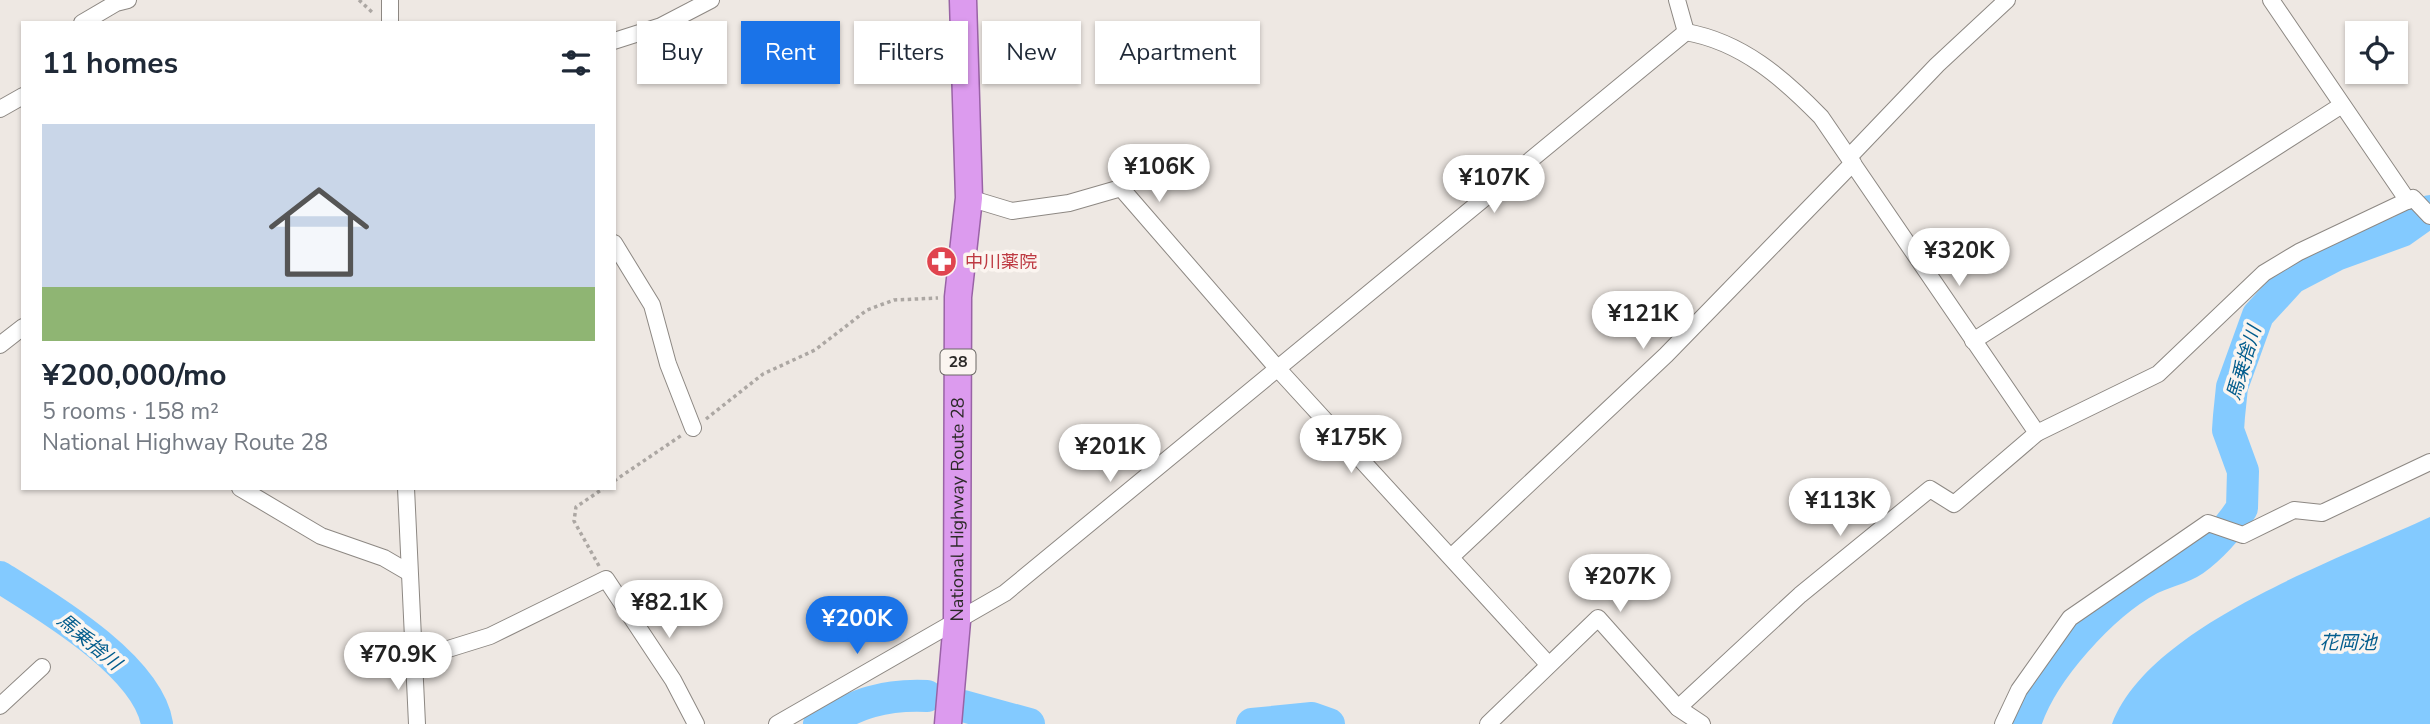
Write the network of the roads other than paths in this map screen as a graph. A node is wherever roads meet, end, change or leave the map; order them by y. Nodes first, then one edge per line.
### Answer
1 (128, 0) edge
2 (390, 0) edge
3 (711, 0) edge
4 (963, 0) edge
5 (1677, 0) edge
6 (2007, 0) edge
7 (2271, 0) edge
8 (85, 21) edge
9 (390, 21) edge
10 (1686, 32) junction
11 (616, 40) edge
12 (21, 97) edge
13 (2342, 105) junction
14 (0, 109) edge
15 (1851, 160) junction
16 (969, 198) junction
17 (2410, 200) junction
18 (2430, 216) edge
19 (616, 246) edge
20 (21, 329) edge
21 (1973, 341) junction
22 (0, 345) edge
23 (1278, 369) junction
24 (693, 428) road end
25 (2037, 433) junction
26 (2430, 461) edge
27 (243, 490) edge
28 (406, 490) edge
29 (1451, 557) junction
30 (408, 572) junction
31 (957, 621) junction
32 (416, 659) junction
33 (1548, 664) junction
34 (42, 667) dead end
35 (0, 706) edge
36 (1678, 708) junction
37 (417, 724) edge
38 (696, 724) edge
39 (777, 724) edge
40 (948, 724) edge
41 (1488, 724) edge
42 (1702, 724) edge
43 (2003, 724) edge

1 - 8 street
2 - 9 street
3 - 11 street
4 - 16 highway, National Highway Route 28 / 28
5 - 10 street
6 - 15 street
7 - 13 street
10 - 15 street
10 - 23 street
12 - 14 street
13 - 17 street
13 - 21 street
15 - 21 street
15 - 29 street
16 - 23 street
16 - 31 highway, National Highway Route 28 / 28
17 - 18 street
17 - 25 street
19 - 24 street
20 - 22 street
21 - 25 street
23 - 29 street
23 - 31 street
25 - 36 street
26 - 43 street
27 - 30 street
28 - 30 street
29 - 33 street
30 - 32 street
31 - 39 street
31 - 40 highway, National Highway Route 28 / 28
32 - 37 street
32 - 38 street
33 - 36 street
33 - 41 street
34 - 35 street
36 - 42 street

